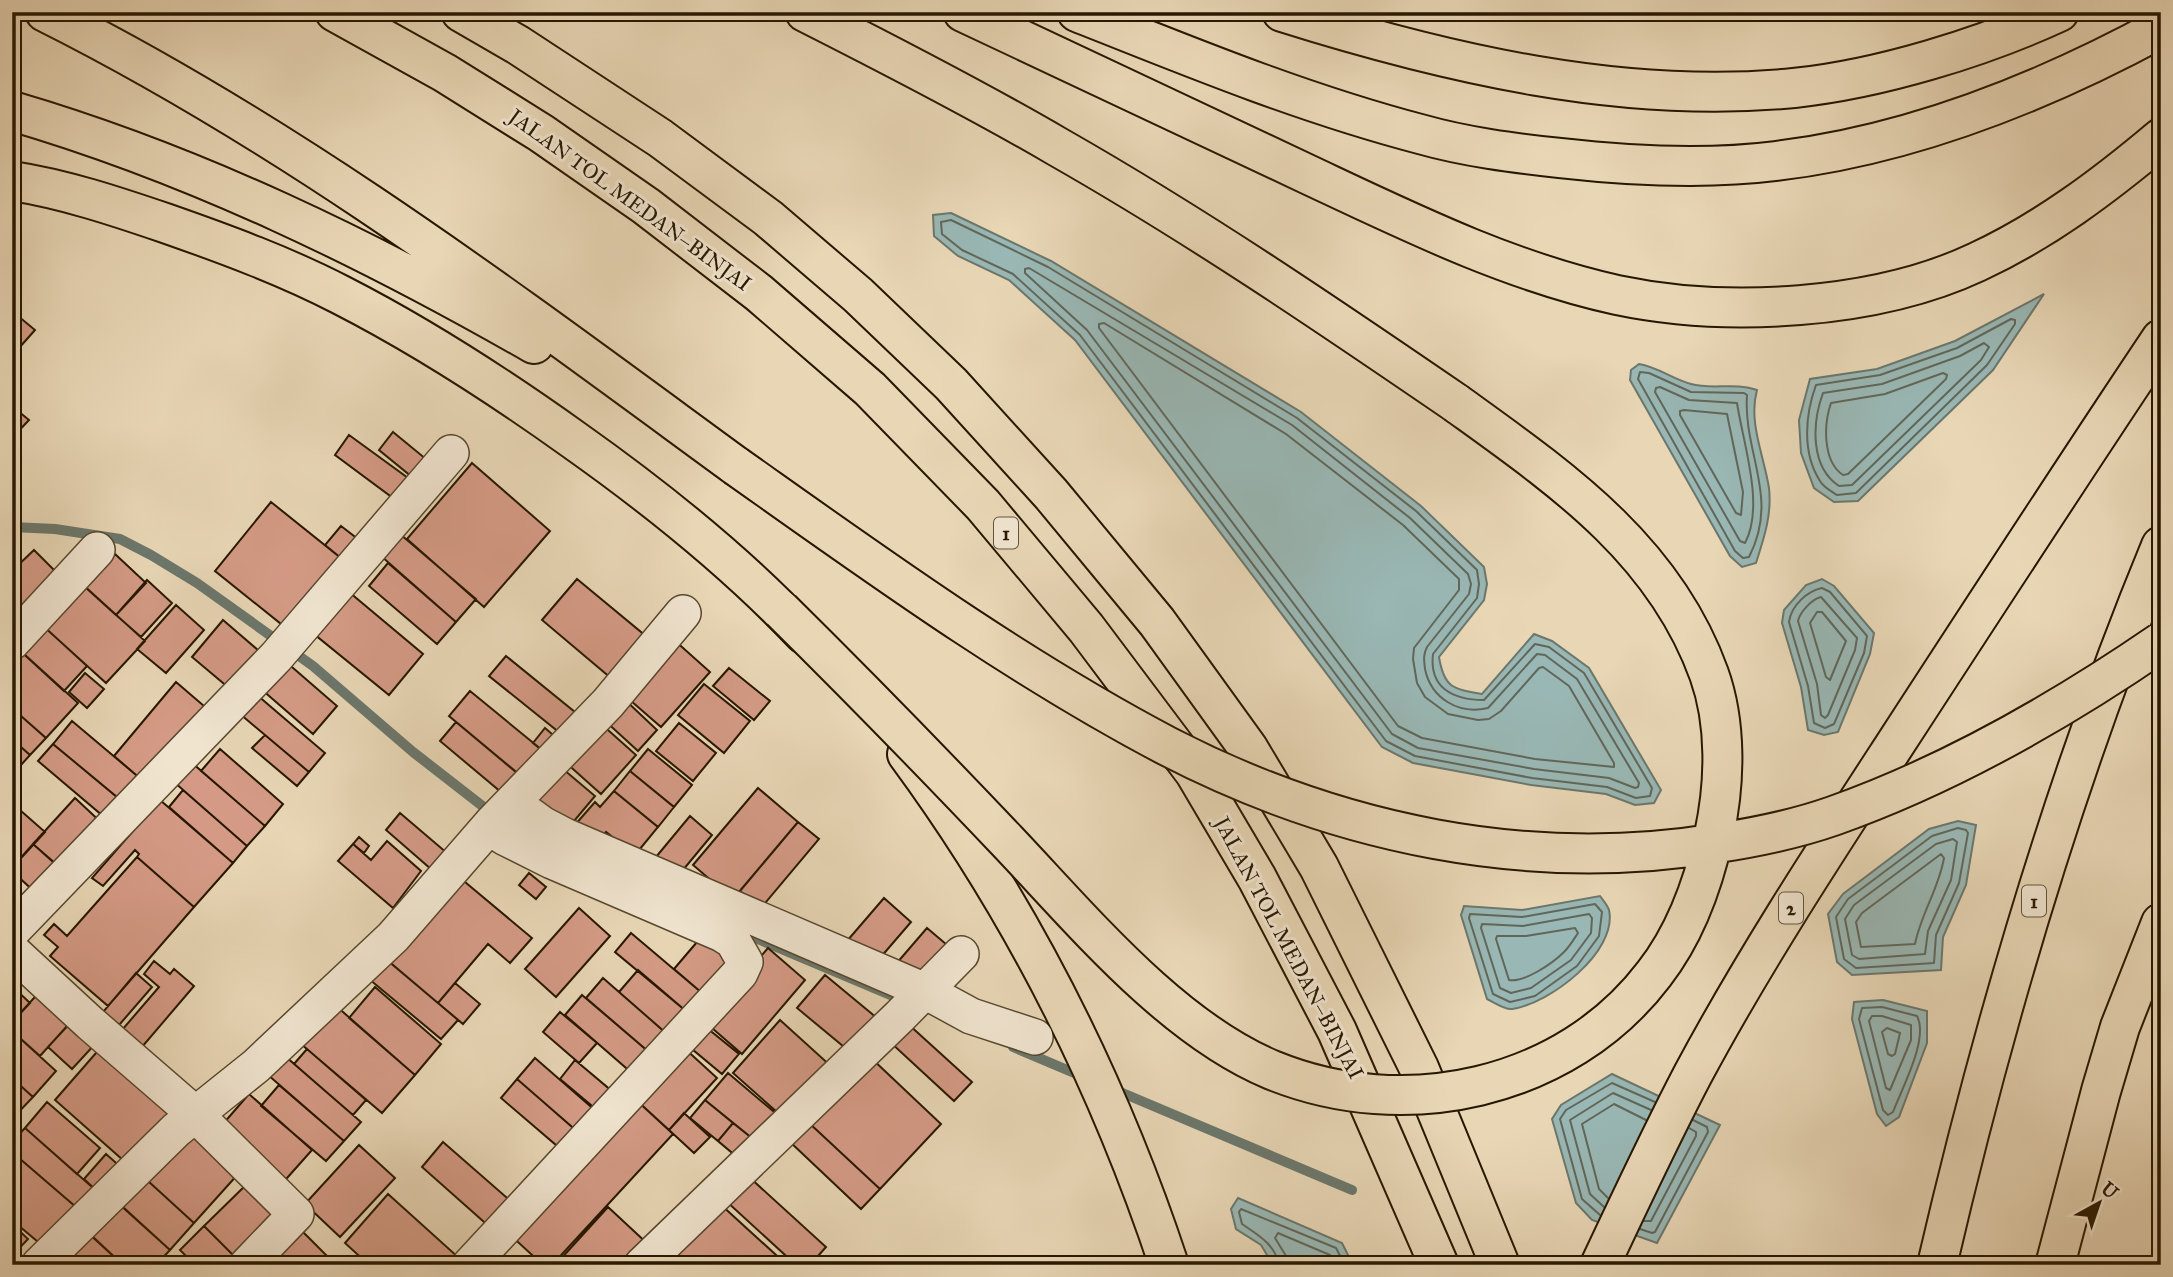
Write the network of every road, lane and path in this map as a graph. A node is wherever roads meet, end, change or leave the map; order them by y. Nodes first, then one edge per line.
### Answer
1 (45, 12) edge
2 (335, 12) edge
3 (461, 12) edge
4 (805, 12) edge
5 (963, 12) edge
6 (1077, 12) edge
7 (1282, 12) edge
8 (2059, 12) edge
9 (2161, 27) edge
10 (12, 111) edge
11 (2161, 138) edge
12 (12, 181) edge
13 (2161, 339) edge
14 (451, 453) dead end
15 (736, 466) junction
16 (2161, 546) edge
17 (97, 550) dead end
18 (781, 610) junction
19 (683, 613) dead end
20 (12, 642) edge
21 (2161, 642) edge
22 (501, 814) junction
23 (2161, 923) edge
24 (13, 950) edge
25 (961, 954) dead end
26 (915, 1001) junction
27 (1035, 1037) dead end
28 (195, 1114) junction
29 (39, 1265) edge
30 (247, 1265) edge
31 (470, 1265) edge
32 (642, 1265) edge
33 (1169, 1265) edge
34 (1439, 1265) edge
35 (1500, 1265) edge
36 (1600, 1265) edge
37 (1937, 1265) edge
38 (2055, 1265) edge

1 - 15 highway
2 - 34 highway, JALAN TOL MEDAN–BINJAI / 1
3 - 35 highway
4 - 18 highway, bridge
5 - 11 highway
6 - 9 highway
7 - 8 highway
10 - 15 highway
12 - 18 highway
13 - 36 highway, 2
14 - 24 street
15 - 21 highway, bridge
16 - 37 highway, 1
17 - 20 street
18 - 33 highway, bridge
19 - 22 street
22 - 26 street
22 - 28 street
22 - 31 street
23 - 38 highway
24 - 28 street
25 - 26 street
26 - 27 street
26 - 32 street
28 - 29 street
28 - 30 street

